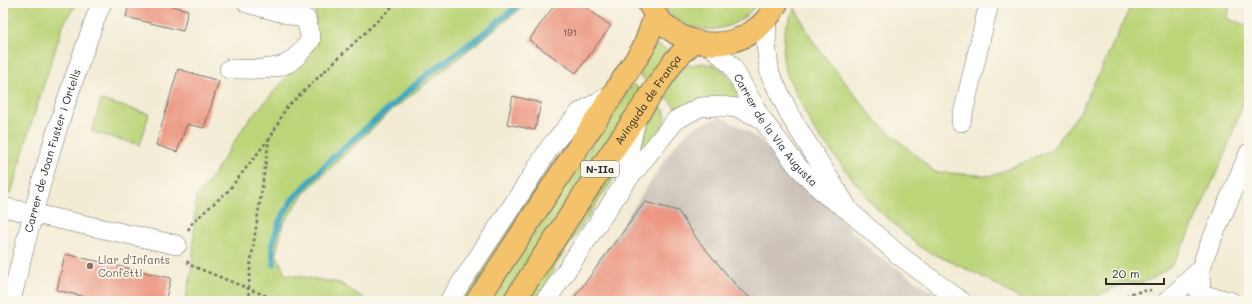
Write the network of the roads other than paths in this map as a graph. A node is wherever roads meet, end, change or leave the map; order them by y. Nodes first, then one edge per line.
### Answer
1 (102, 3) edge
2 (247, 3) edge
3 (989, 3) edge
4 (652, 9) edge
5 (772, 11) edge
6 (700, 43) junction
7 (229, 69) dead end
8 (614, 93) junction
9 (637, 116) junction
10 (761, 118) junction
11 (961, 122) dead end
12 (1249, 153) edge
13 (624, 184) junction
14 (3, 207) edge
15 (849, 211) junction
16 (33, 212) junction
17 (177, 245) road end
18 (1201, 269) junction
19 (551, 298) edge
20 (1200, 298) edge
21 (11, 301) edge
22 (449, 301) edge
23 (477, 301) edge
24 (514, 301) edge
25 (961, 301) edge
26 (1167, 301) edge
27 (1230, 301) edge

1 - 16 street, Carrer de Joan Fuster i Ortells
2 - 7 street
3 - 11 street
4 - 6 main road, N-IIa
4 - 8 main road, N-IIa
5 - 6 main road, N-IIa
5 - 15 street, Carrer de la Via Augusta
6 - 9 main road, Avinguda de França / N-IIa
6 - 10 street, Carrer de la Via Augusta
8 - 22 street
8 - 23 main road, N-IIa
9 - 13 street
9 - 24 main road, Avinguda de França / N-IIa
10 - 13 street
10 - 15 street, Carrer de la Via Augusta
12 - 18 street
13 - 19 street
14 - 16 street
15 - 25 street, Carrer de la Via Augusta
16 - 17 street
16 - 21 street, Carrer de Joan Fuster i Ortells
18 - 20 street
18 - 26 street
20 - 27 street

